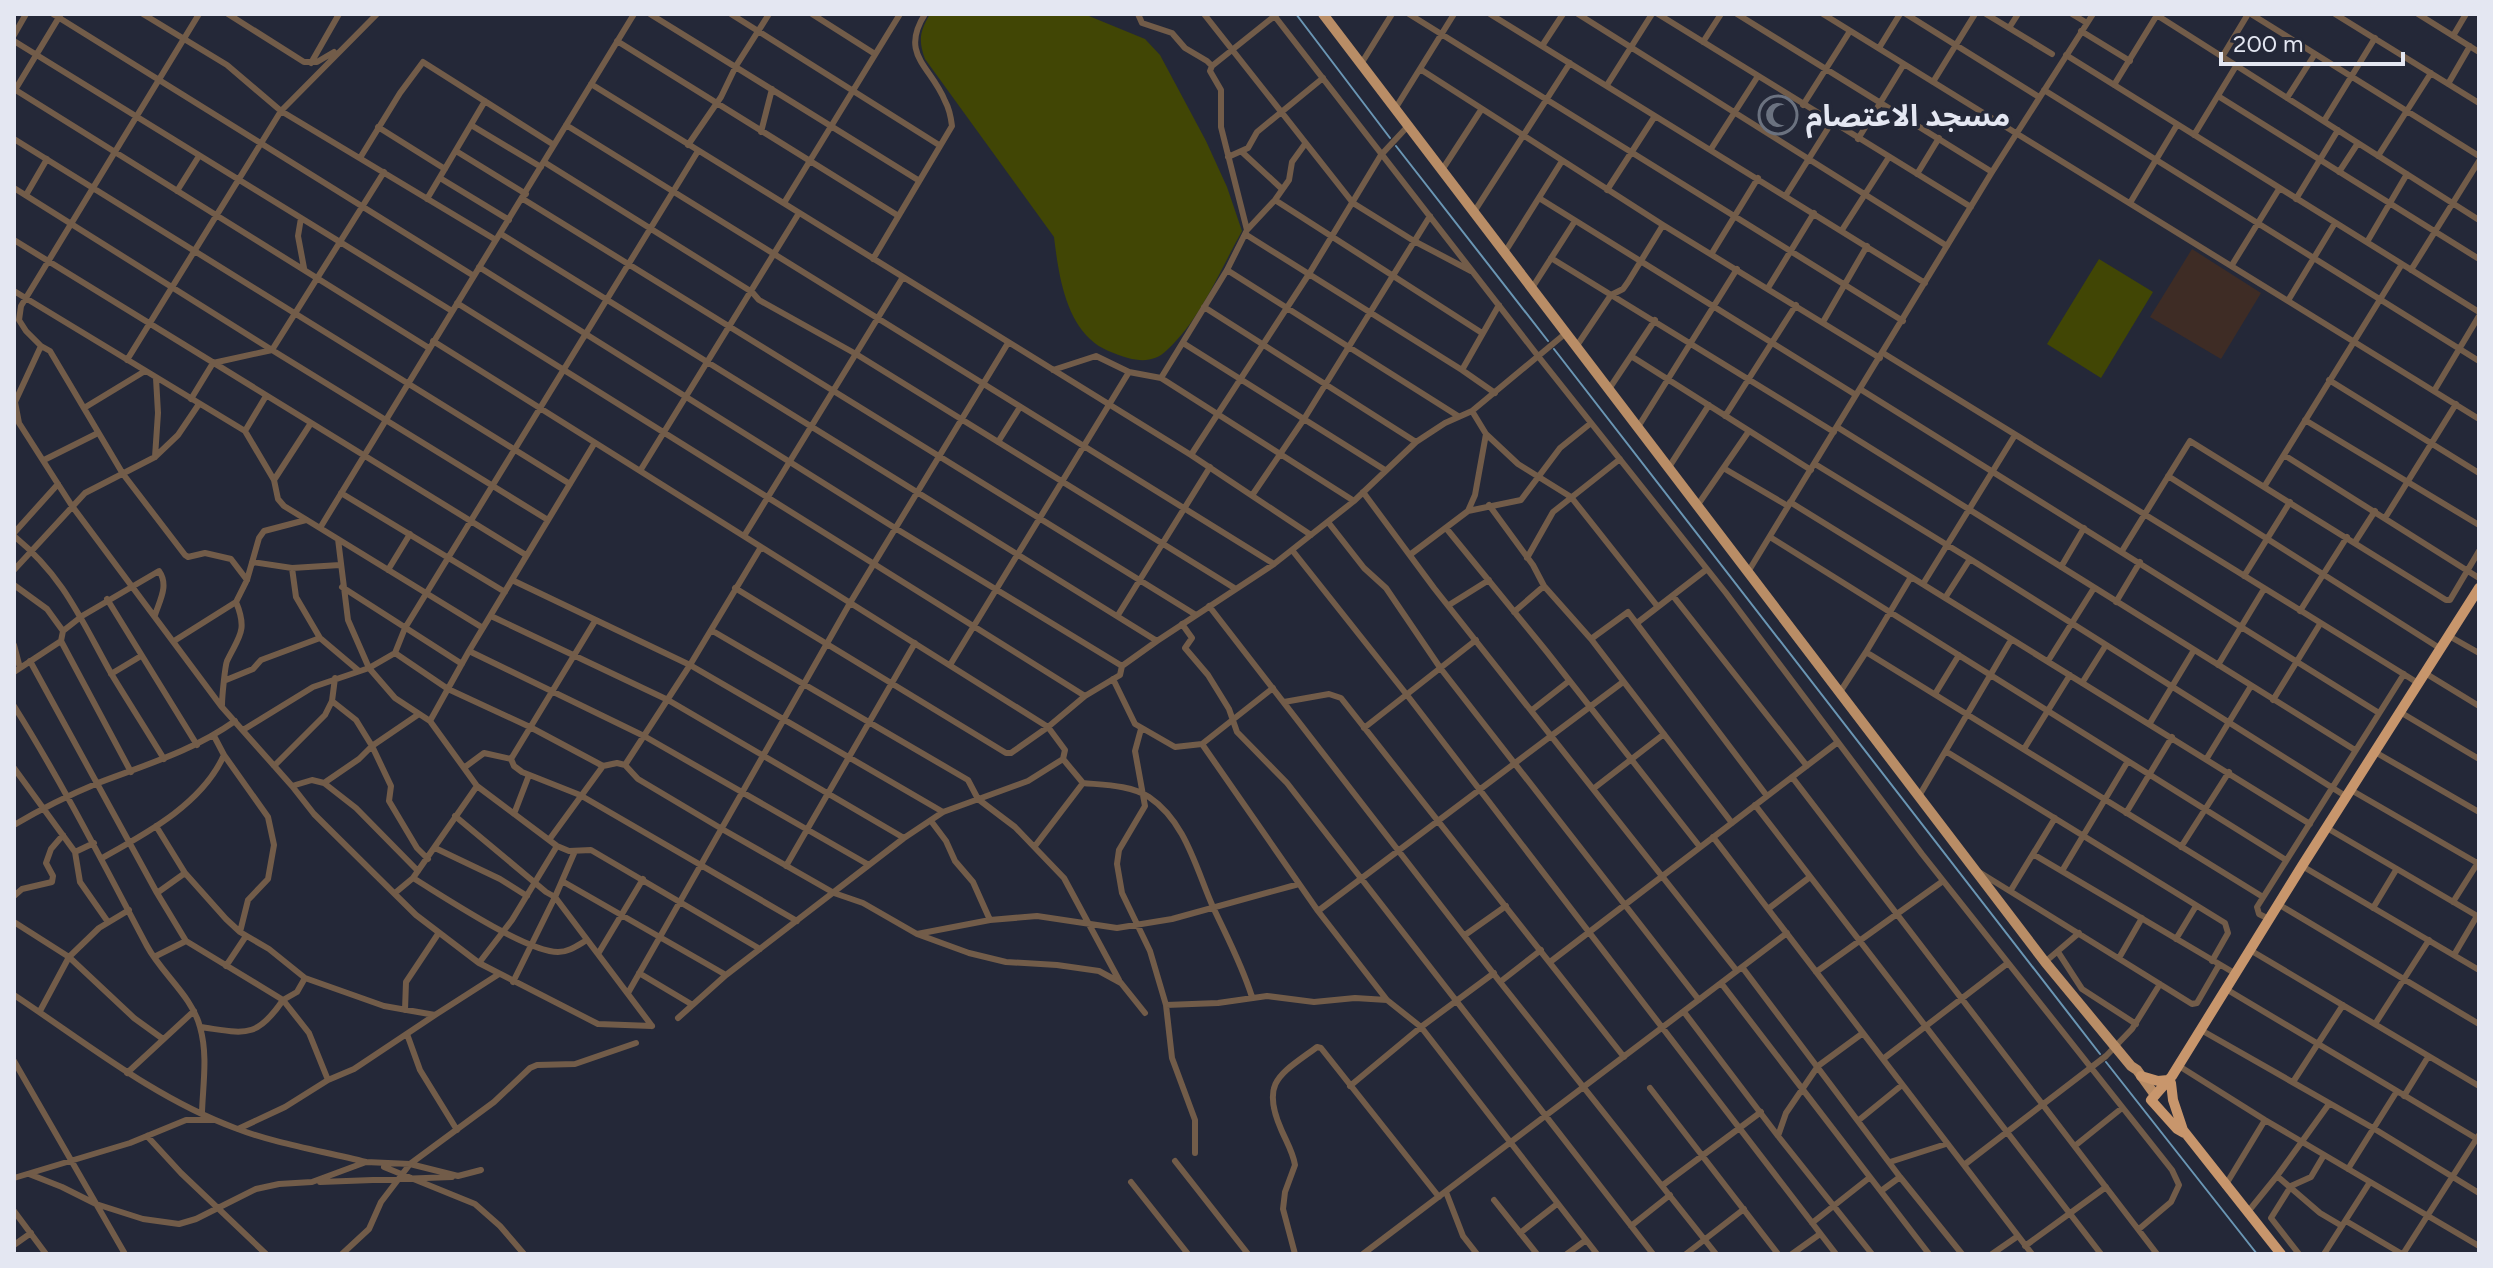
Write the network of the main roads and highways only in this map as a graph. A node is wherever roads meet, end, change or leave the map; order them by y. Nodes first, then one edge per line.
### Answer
1 (1329, 16) edge
2 (2477, 595) edge
3 (2131, 1066) junction
4 (2141, 1076) junction
5 (2173, 1076) junction
6 (2156, 1101) junction
7 (2184, 1132) junction
8 (2281, 1254) edge

1 - 3 main road
2 - 5 highway
3 - 4 main road
3 - 6 main road
4 - 5 highway
4 - 6 main road
5 - 6 highway
5 - 7 highway
6 - 7 highway
7 - 8 highway

